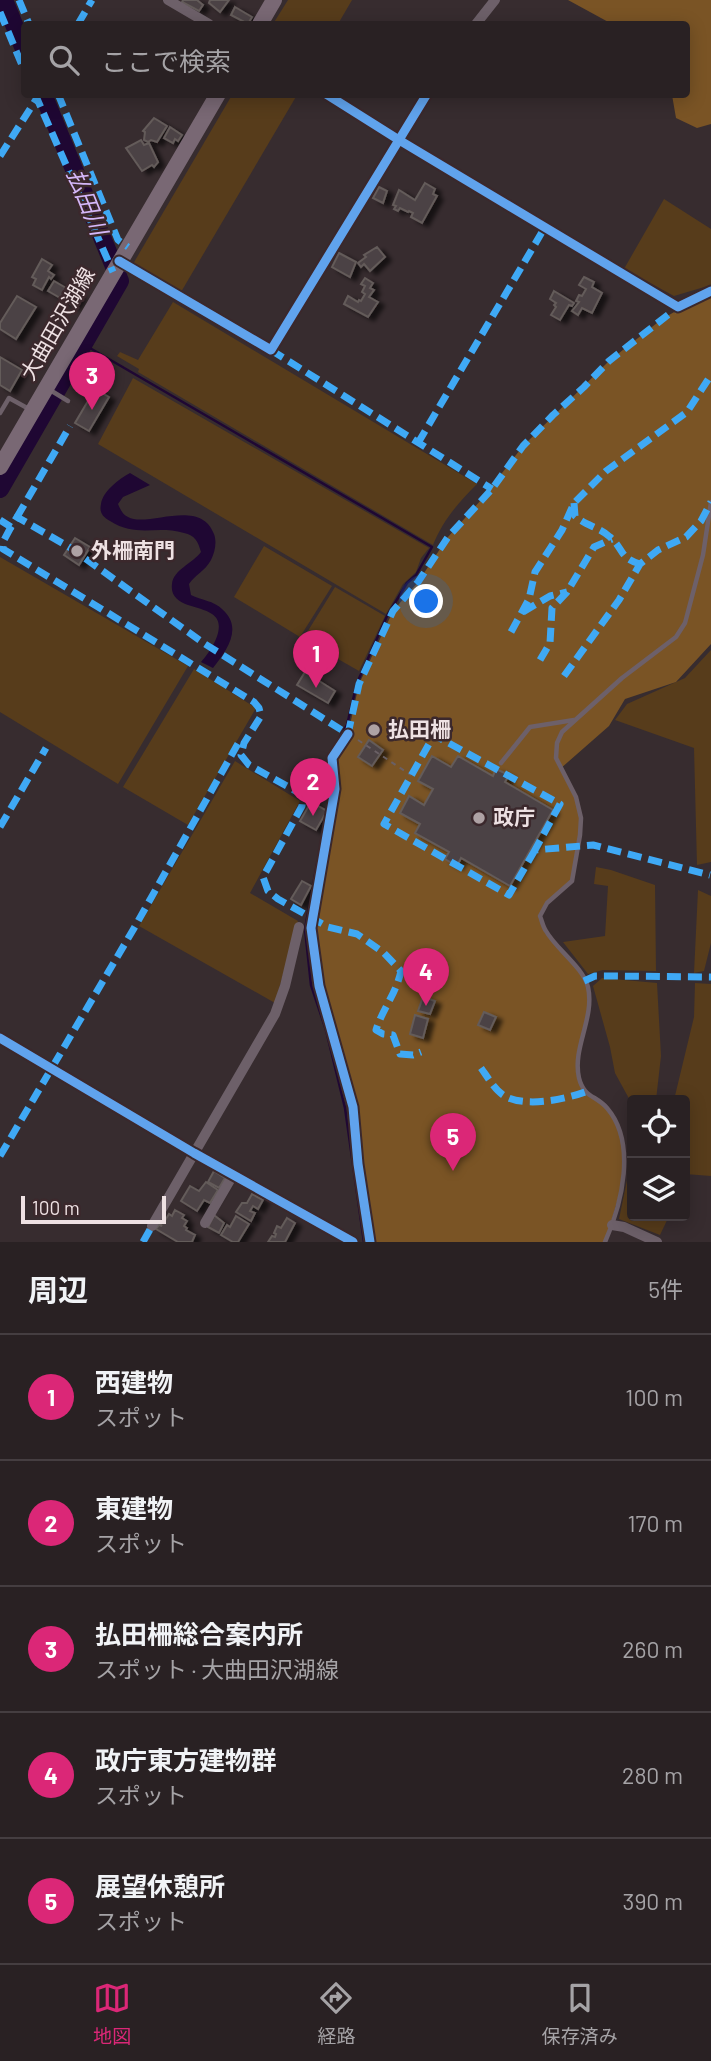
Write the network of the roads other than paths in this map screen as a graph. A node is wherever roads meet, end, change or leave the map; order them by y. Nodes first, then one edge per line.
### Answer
1 (168, 0) edge
2 (274, 0) edge
3 (495, 0) edge
4 (204, 21) edge
5 (262, 21) edge
6 (478, 21) edge
7 (216, 98) edge
8 (332, 98) edge
9 (425, 98) edge
10 (399, 141) junction
11 (117, 265) junction
12 (711, 291) edge
13 (46, 388) junction
14 (68, 401) dead end
15 (33, 411) junction
16 (0, 413) edge
17 (0, 467) edge
18 (711, 502) edge
19 (575, 720) junction
20 (348, 734) road end
21 (501, 763) dead end
22 (299, 928) dead end
23 (0, 1038) edge
24 (194, 1153) junction
25 (233, 1175) junction
26 (205, 1223) dead end
27 (612, 1225) junction
28 (152, 1226) dead end
29 (340, 1239) edge
30 (353, 1242) edge
31 (370, 1242) edge
32 (605, 1242) edge
33 (657, 1242) edge

1 - 4 street
2 - 5 main road
3 - 6 street
7 - 11 main road, 大曲田沢湖線
8 - 10 street
9 - 10 street
10 - 11 street
10 - 12 street
11 - 13 main road, 大曲田沢湖線
13 - 14 lane
13 - 15 main road, 大曲田沢湖線
15 - 16 lane
15 - 17 main road, 大曲田沢湖線
18 - 19 lane
19 - 21 lane
19 - 27 lane
20 - 31 street
22 - 24 street
23 - 24 street
24 - 25 street
24 - 28 street
25 - 26 street
25 - 29 street
27 - 32 lane
27 - 33 street
29 - 30 street

